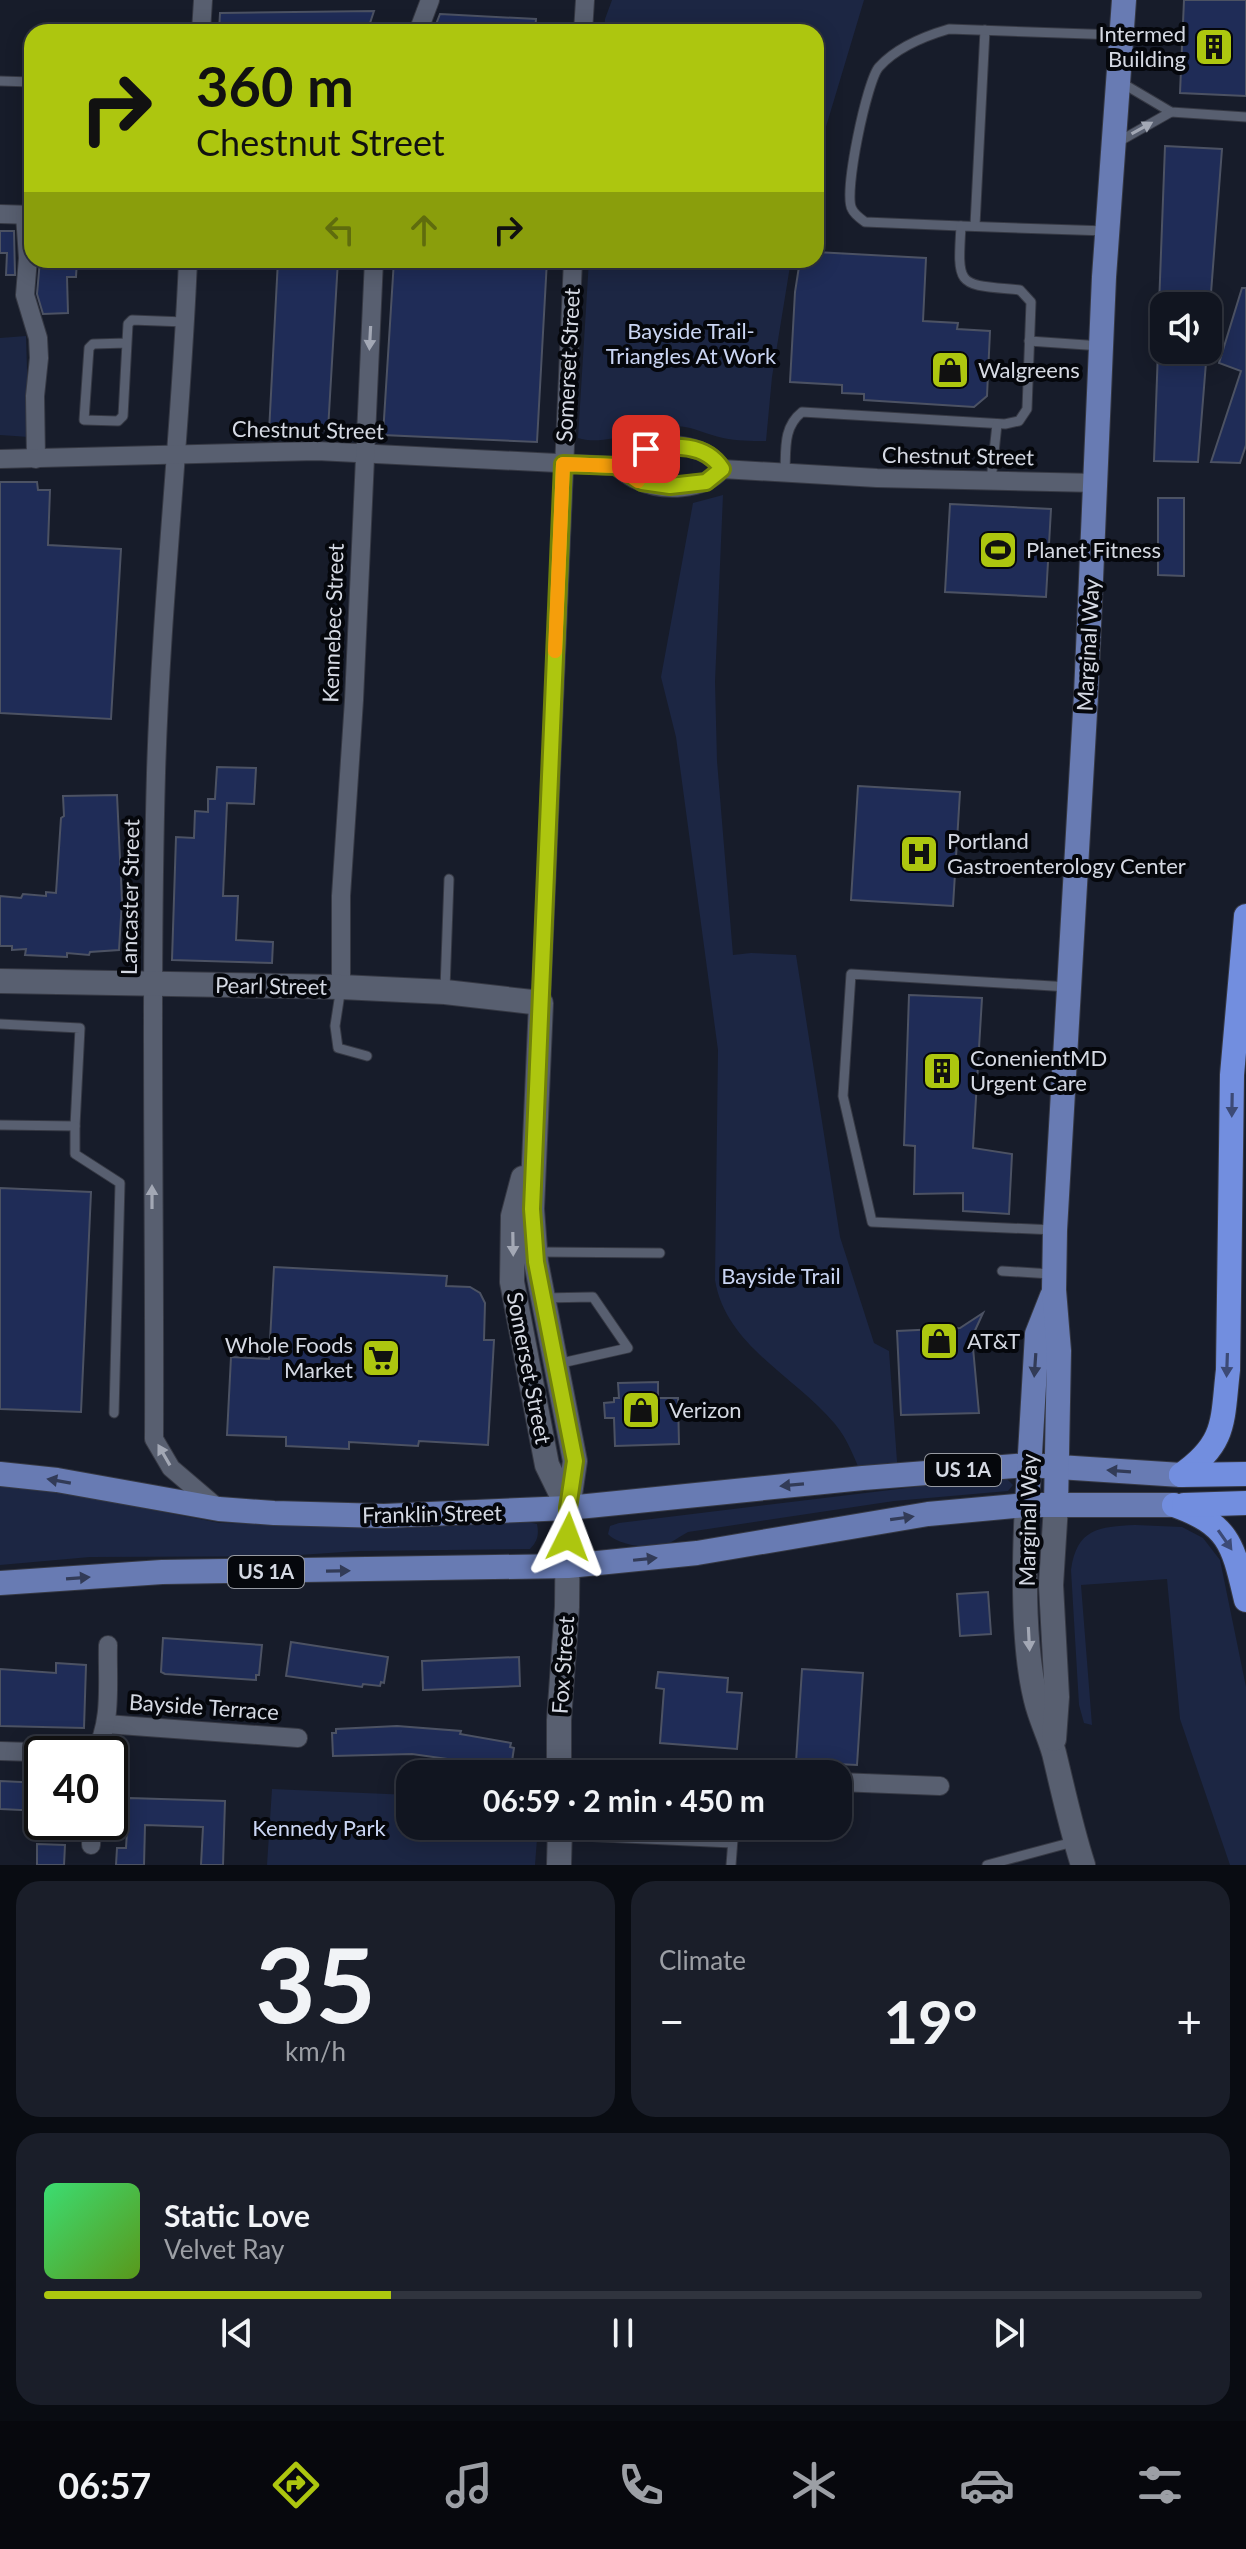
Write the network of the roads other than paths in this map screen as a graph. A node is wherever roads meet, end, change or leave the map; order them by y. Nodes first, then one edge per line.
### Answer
1 (203, 0) edge
2 (430, 0) edge
3 (585, 0) edge
4 (1124, 0) edge
5 (202, 24) edge
6 (421, 24) edge
7 (584, 24) edge
8 (985, 30) junction
9 (1122, 35) junction
10 (0, 81) edge
11 (1118, 81) junction
12 (24, 82) edge
13 (1171, 112) junction
14 (1246, 117) edge
15 (1113, 144) junction
16 (0, 214) edge
17 (24, 215) edge
18 (975, 225) junction
19 (961, 226) junction
20 (1107, 231) junction
21 (27, 268) edge
22 (188, 268) edge
23 (374, 268) edge
24 (573, 268) edge
25 (185, 322) junction
26 (1029, 341) junction
27 (127, 343) junction
28 (1101, 346) junction
29 (997, 424) junction
30 (364, 454) junction
31 (176, 455) junction
32 (0, 459) edge
33 (36, 459) junction
34 (563, 464) junction
35 (616, 466) junction
36 (722, 469) junction
37 (785, 472) junction
38 (991, 481) junction
39 (1096, 483) junction
40 (449, 879) dead end
41 (1246, 916) edge
42 (0, 981) edge
43 (152, 984) junction
44 (341, 987) junction
45 (1071, 987) junction
46 (445, 992) junction
47 (541, 1003) junction
48 (0, 1024) edge
49 (367, 1056) dead end
50 (0, 1125) edge
51 (75, 1126) junction
52 (533, 1141) junction
53 (1055, 1230) junction
54 (535, 1252) junction
55 (660, 1253) dead end
56 (1002, 1271) dead end
57 (1054, 1282) junction
58 (543, 1298) junction
59 (556, 1364) junction
60 (114, 1413) dead end
61 (1028, 1465) junction
62 (1058, 1467) junction
63 (0, 1474) edge
64 (1246, 1474) edge
65 (1181, 1475) junction
66 (1246, 1503) edge
67 (1027, 1505) junction
68 (1056, 1505) junction
69 (1174, 1505) junction
70 (568, 1508) junction
71 (219, 1509) junction
72 (568, 1566) junction
73 (0, 1583) edge
74 (1246, 1600) edge
75 (108, 1645) dead end
76 (106, 1724) junction
77 (104, 1736) edge
78 (298, 1738) dead end
79 (1053, 1749) junction
80 (0, 1751) edge
81 (24, 1752) edge
82 (559, 1760) edge
83 (852, 1783) edge
84 (940, 1786) dead end
85 (91, 1840) edge
86 (560, 1840) edge
87 (689, 1840) edge
88 (732, 1840) edge
89 (1075, 1841) junction
90 (732, 1843) junction
91 (91, 1845) dead end
92 (559, 1865) edge
93 (731, 1865) edge
94 (987, 1865) edge
95 (1083, 1865) edge

1 - 5 street
2 - 6 street
3 - 7 street
4 - 9 main road, Marginal Way
8 - 9 lane
8 - 18 lane
8 - 19 lane
9 - 11 main road, Marginal Way
10 - 12 lane
11 - 13 lane
11 - 15 main road, Marginal Way
13 - 14 lane
15 -> 13 lane
15 - 20 main road, Marginal Way
16 - 17 street
18 - 19 lane
18 - 20 lane
19 - 26 lane
20 - 28 main road, Marginal Way
21 - 33 street
22 - 25 street, Lancaster Street
23 -> 30 street, Kennebec Street
24 - 34 street, Somerset Street
25 - 27 lane
25 - 31 street, Lancaster Street
26 - 28 lane
26 - 29 lane
27 - 27 lane
28 - 39 main road, Marginal Way
29 - 37 lane
29 - 38 lane
30 - 31 street, Chestnut Street
30 - 34 street, Chestnut Street
30 - 44 street, Kennebec Street
31 - 33 street, Chestnut Street
31 - 43 street, Lancaster Street
32 - 33 street, Chestnut Street
34 - 35 street, Chestnut Street
34 - 47 street, Somerset Street
35 - 36 street, Chestnut Street
35 - 36 street, Chestnut Street
36 - 37 street, Chestnut Street
37 - 38 street, Chestnut Street
38 - 39 street, Chestnut Street
39 - 45 main road, Marginal Way
40 - 46 lane
41 -> 65 highway
42 - 43 street, Pearl Street
43 - 44 street, Pearl Street
71 -> 43 street, Lancaster Street
44 - 46 street, Pearl Street
44 - 49 lane
45 - 53 main road, Marginal Way
45 - 53 lane
46 - 47 street, Pearl Street
47 - 52 street, Somerset Street
48 - 51 lane
50 - 51 lane
51 - 60 lane
52 - 54 street, Somerset Street
52 -> 70 street, Somerset Street
53 - 57 main road, Marginal Way
54 - 55 lane
54 - 58 street, Somerset Street
56 - 57 lane
57 -> 61 main road, Marginal Way
57 - 62 main road, Marginal Way
58 - 59 street, Somerset Street
58 - 59 lane
59 - 70 street, Somerset Street
61 - 62 main road, Franklin Street / US 1A
61 - 67 main road, Marginal Way
61 -> 70 main road, Franklin Street / US 1A
65 -> 62 main road, US 1A
62 - 68 main road, Marginal Way
71 -> 63 main road, Franklin Street / US 1A
64 - 65 highway, US 1A
66 - 69 highway
67 - 68 main road, US 1A
72 -> 67 main road, US 1A
67 -> 79 street, Marginal Way
68 - 69 main road, US 1A
68 - 79 street, Marginal Way
69 -> 74 highway, US 1A
70 - 71 main road, Franklin Street / US 1A
70 - 72 street, Fox Street
73 -> 72 main road, US 1A
72 - 82 street, Fox Street
75 - 76 street, Bayside Terrace
76 - 77 street, Bayside Terrace
76 - 78 street, Bayside Terrace
79 - 89 street, Marginal Way
80 - 81 street
83 - 84 street
85 - 91 street
86 - 92 street
87 - 90 lane
88 - 90 lane
89 - 94 lane
89 - 95 street, Marginal Way
90 - 93 lane

